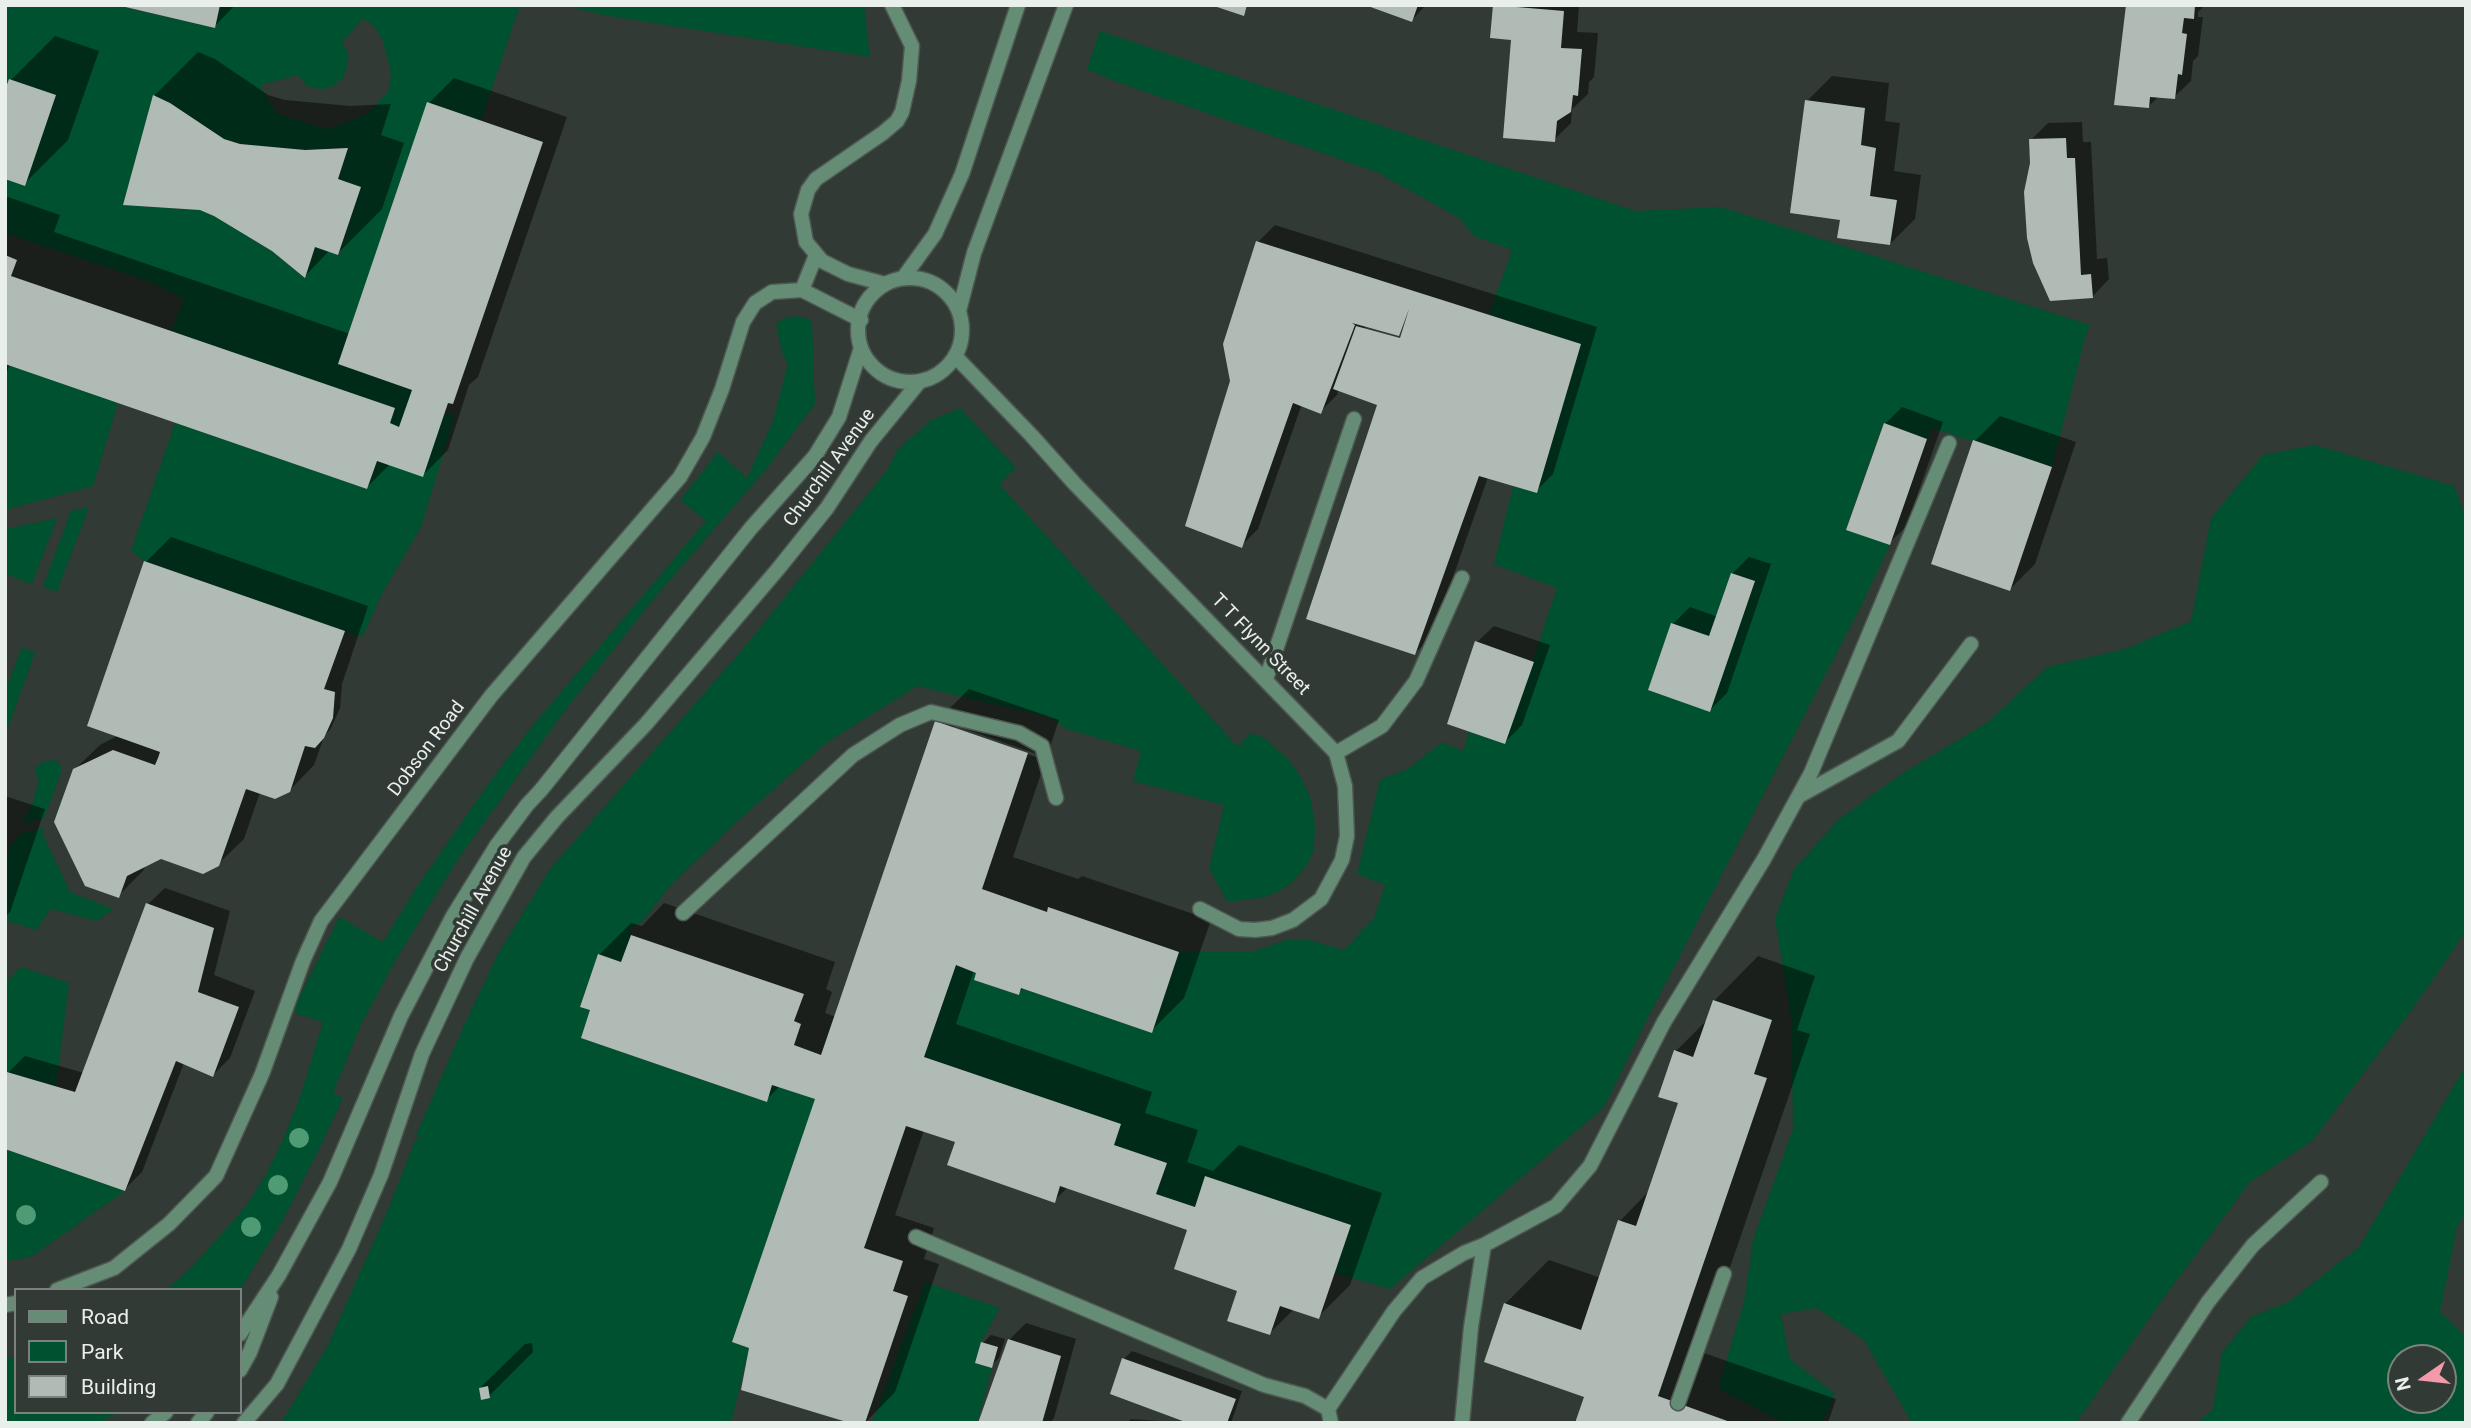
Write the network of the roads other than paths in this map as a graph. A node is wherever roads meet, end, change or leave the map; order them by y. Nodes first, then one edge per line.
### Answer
1 (892, 5) edge
2 (1018, 5) edge
3 (1066, 5) edge
4 (816, 255) junction
5 (903, 278) junction
6 (885, 284) junction
7 (802, 290) junction
8 (958, 311) junction
9 (861, 320) junction
10 (861, 348) junction
11 (955, 356) junction
12 (920, 381) junction
13 (1354, 419) dead end
14 (1949, 443) dead end
15 (1462, 578) dead end
16 (1971, 644) dead end
17 (1266, 679) junction
18 (1336, 753) junction
19 (1798, 796) junction
20 (1056, 797) dead end
21 (1200, 909) dead end
22 (683, 913) dead end
23 (2321, 1182) dead end
24 (916, 1237) dead end
25 (1484, 1245) junction
26 (1724, 1274) dead end
27 (279, 1275) junction
28 (62, 1288) edge
29 (242, 1331) edge
30 (242, 1366) edge
31 (1678, 1403) dead end
32 (1329, 1416) edge
33 (244, 1423) edge
34 (1462, 1423) edge
35 (2128, 1423) edge

1 - 4 street
2 - 5 street
3 - 8 street
4 - 6 street
4 - 7 street
5 - 6 street
5 - 8 street
6 - 9 street
7 - 9 street
7 - 28 street, Dobson Road
8 - 11 street
9 - 10 street
10 - 12 street
10 - 27 street, Churchill Avenue
11 - 12 street
11 - 17 street, T T Flynn Street
12 - 33 street, Churchill Avenue
13 - 17 street
14 - 19 street
15 - 18 street
16 - 19 street
17 - 18 street, T T Flynn Street
18 - 21 street, T T Flynn Street
19 - 25 street
20 - 22 street
23 - 35 street
24 - 32 street
25 - 32 street
25 - 34 street
26 - 31 street
27 - 29 street, Churchill Avenue
27 - 30 street

